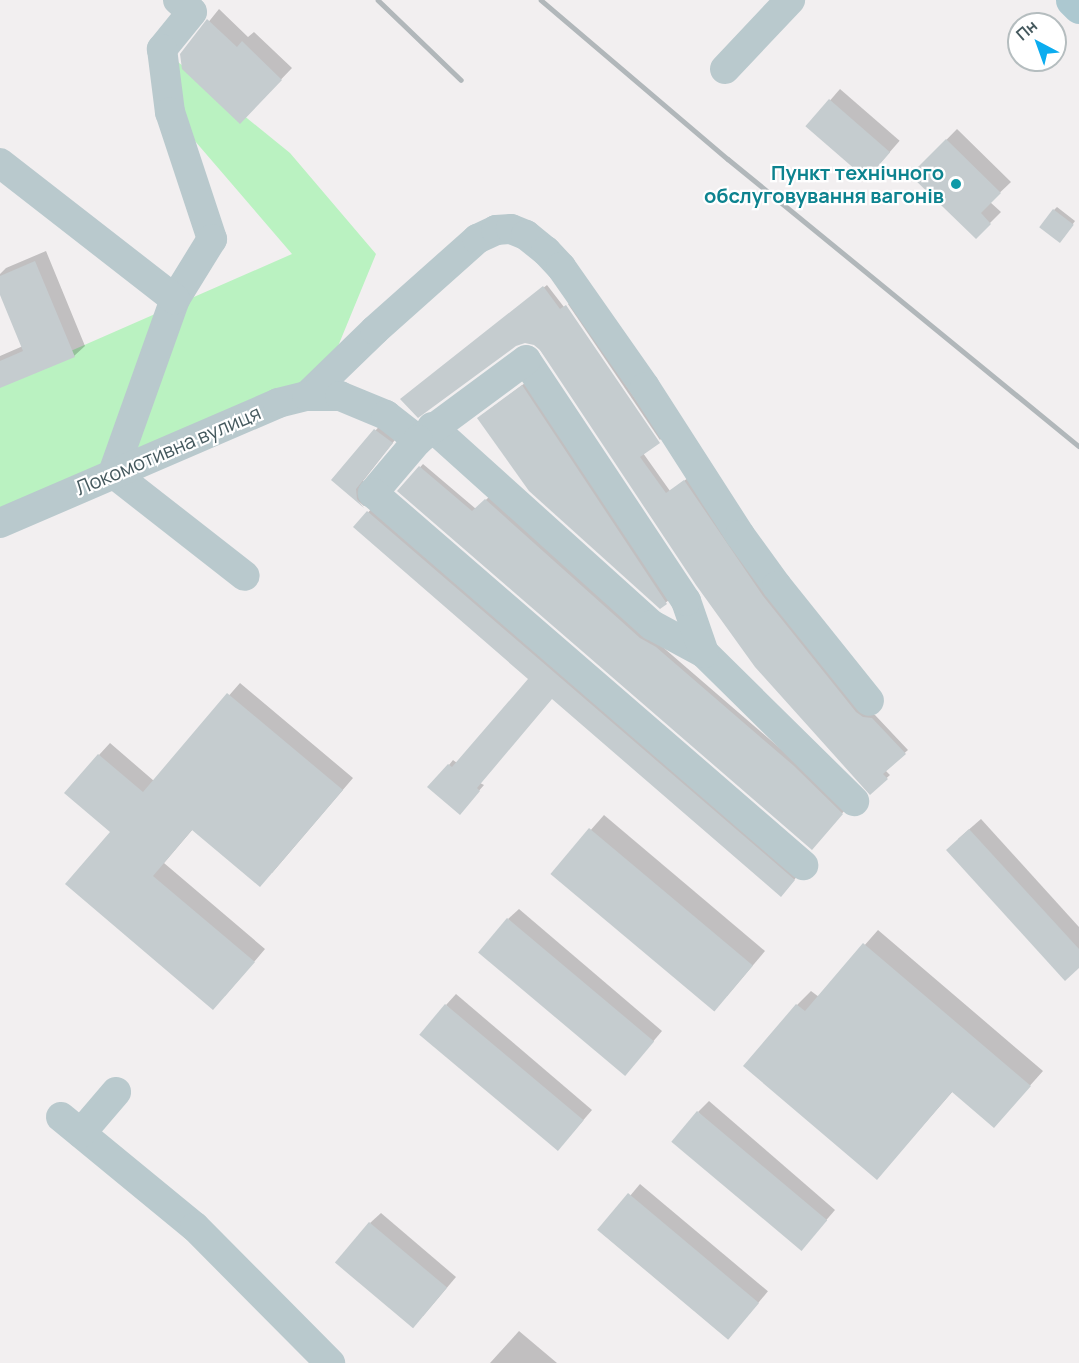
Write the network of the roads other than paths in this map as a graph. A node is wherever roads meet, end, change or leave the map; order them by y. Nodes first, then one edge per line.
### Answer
1 (178, 0) edge
2 (790, 0) edge
3 (1072, 0) edge
4 (1079, 7) edge
5 (725, 69) dead end
6 (0, 163) edge
7 (175, 299) junction
8 (308, 396) junction
9 (425, 434) junction
10 (113, 473) junction
11 (0, 523) edge
12 (245, 576) dead end
13 (704, 653) junction
14 (869, 701) dead end
15 (854, 801) dead end
16 (803, 865) dead end
17 (116, 1092) dead end
18 (330, 1363) edge

1 - 7 street
2 - 5 street
3 - 4 main road
6 - 7 street
7 - 10 street
8 - 9 street, Локомотивна вулиця
8 - 10 street, Локомотивна вулиця
8 - 14 street
9 - 13 street
9 - 13 street
9 - 16 street
10 - 11 street, Локомотивна вулиця
10 - 12 street
13 - 15 street
17 - 18 street

